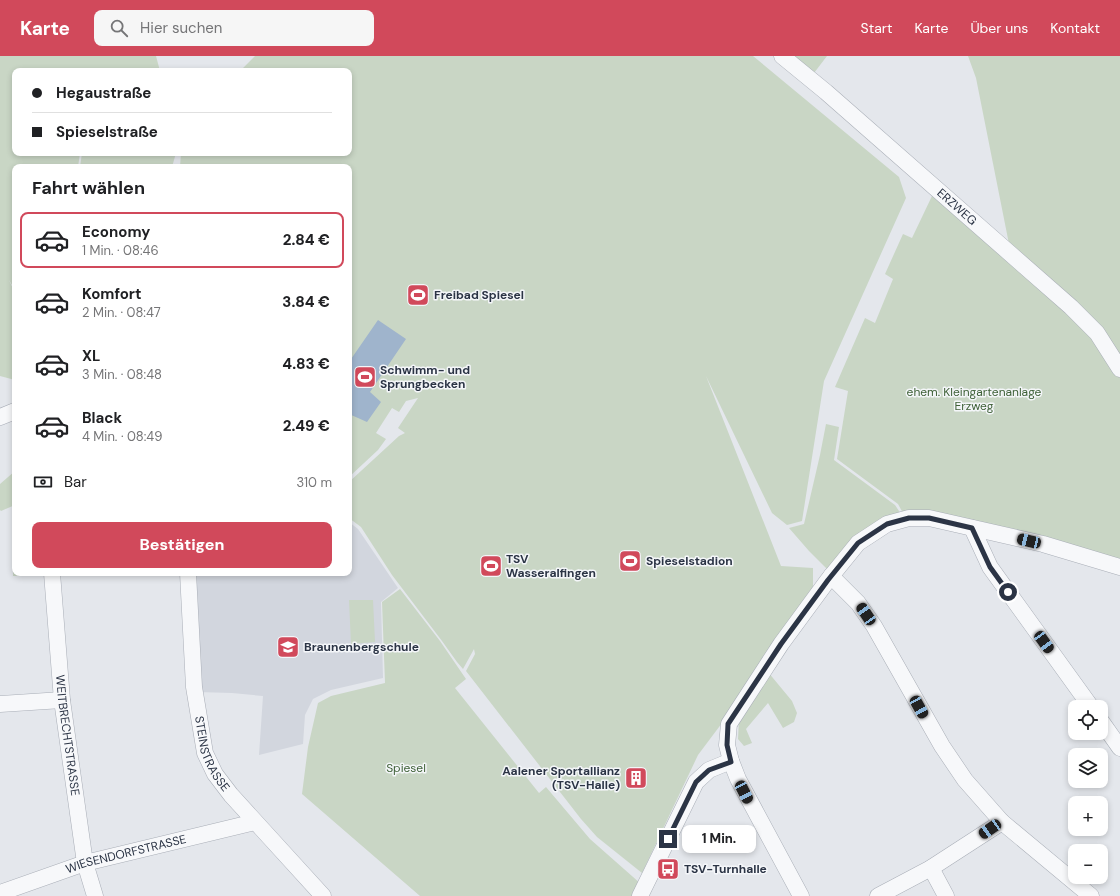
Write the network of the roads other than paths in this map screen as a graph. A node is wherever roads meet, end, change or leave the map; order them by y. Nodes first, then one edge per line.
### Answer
1 (782, 56) edge
2 (1120, 369) edge
3 (12, 413) edge
4 (0, 417) edge
5 (972, 528) junction
6 (1120, 567) edge
7 (52, 576) edge
8 (188, 576) edge
9 (831, 576) junction
10 (62, 700) junction
11 (1086, 700) edge
12 (0, 704) edge
13 (1108, 731) edge
14 (1120, 748) edge
15 (731, 762) junction
16 (255, 822) junction
17 (1002, 822) junction
18 (85, 863) junction
19 (931, 868) junction
20 (0, 893) edge
21 (95, 896) edge
22 (323, 896) edge
23 (640, 896) edge
24 (801, 896) edge
25 (878, 896) edge
26 (946, 896) edge
27 (1091, 896) edge

1 - 2 street, ERZWEG
3 - 4 street
5 - 6 street
5 - 9 street
5 - 11 street
7 - 10 street, WEITBRECHTSTRASSE
8 - 16 street, STEINSTRASSE
9 - 15 street
9 - 17 street
10 - 12 street
10 - 18 street, WEITBRECHTSTRASSE
13 - 14 street
15 - 23 street
15 - 24 street
16 - 18 street, WIESENDORFSTRASSE
16 - 22 street, STEINSTRASSE
17 - 19 street
17 - 27 street
18 - 20 street, WIESENDORFSTRASSE
18 - 21 street, WEITBRECHTSTRASSE
19 - 25 street
19 - 26 street

